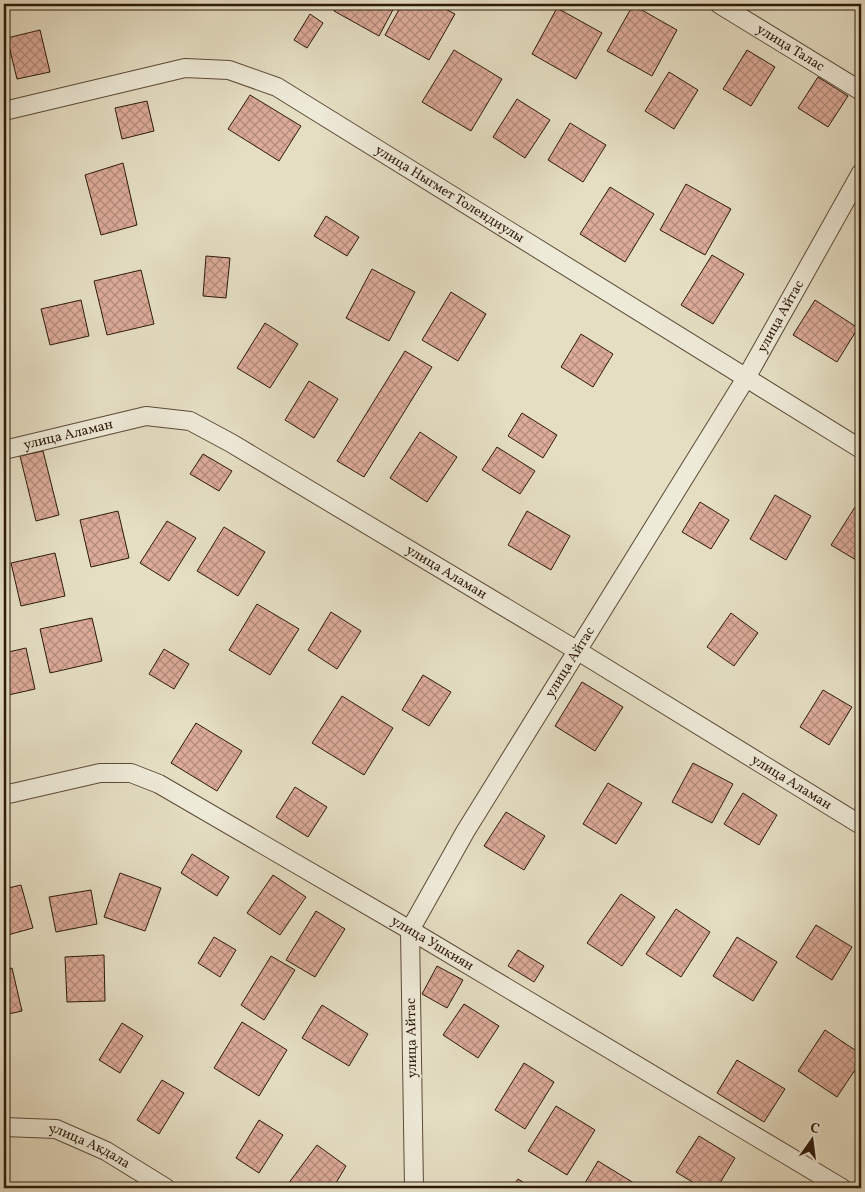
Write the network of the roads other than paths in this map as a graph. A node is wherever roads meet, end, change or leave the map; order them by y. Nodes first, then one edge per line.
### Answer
1 (719, 4) edge
2 (861, 91) edge
3 (4, 111) edge
4 (861, 173) edge
5 (746, 378) junction
6 (861, 449) edge
7 (4, 450) edge
8 (578, 651) junction
9 (4, 795) edge
10 (861, 825) edge
11 (410, 930) junction
12 (4, 1127) edge
13 (166, 1188) edge
14 (414, 1188) edge
15 (842, 1188) edge

1 - 2 street, улица Талас
3 - 5 street, улица Ныгмет Толендиулы
4 - 5 street, улица Айтас
5 - 6 street, улица Ныгмет Толендиулы
5 - 8 street, улица Айтас
7 - 8 street, улица Аламан
8 - 10 street, улица Аламан
8 - 11 street, улица Айтас
9 - 11 street, улица Ушкиян
11 - 14 street, улица Айтас
11 - 15 street, улица Ушкиян
12 - 13 street, улица Акдала

